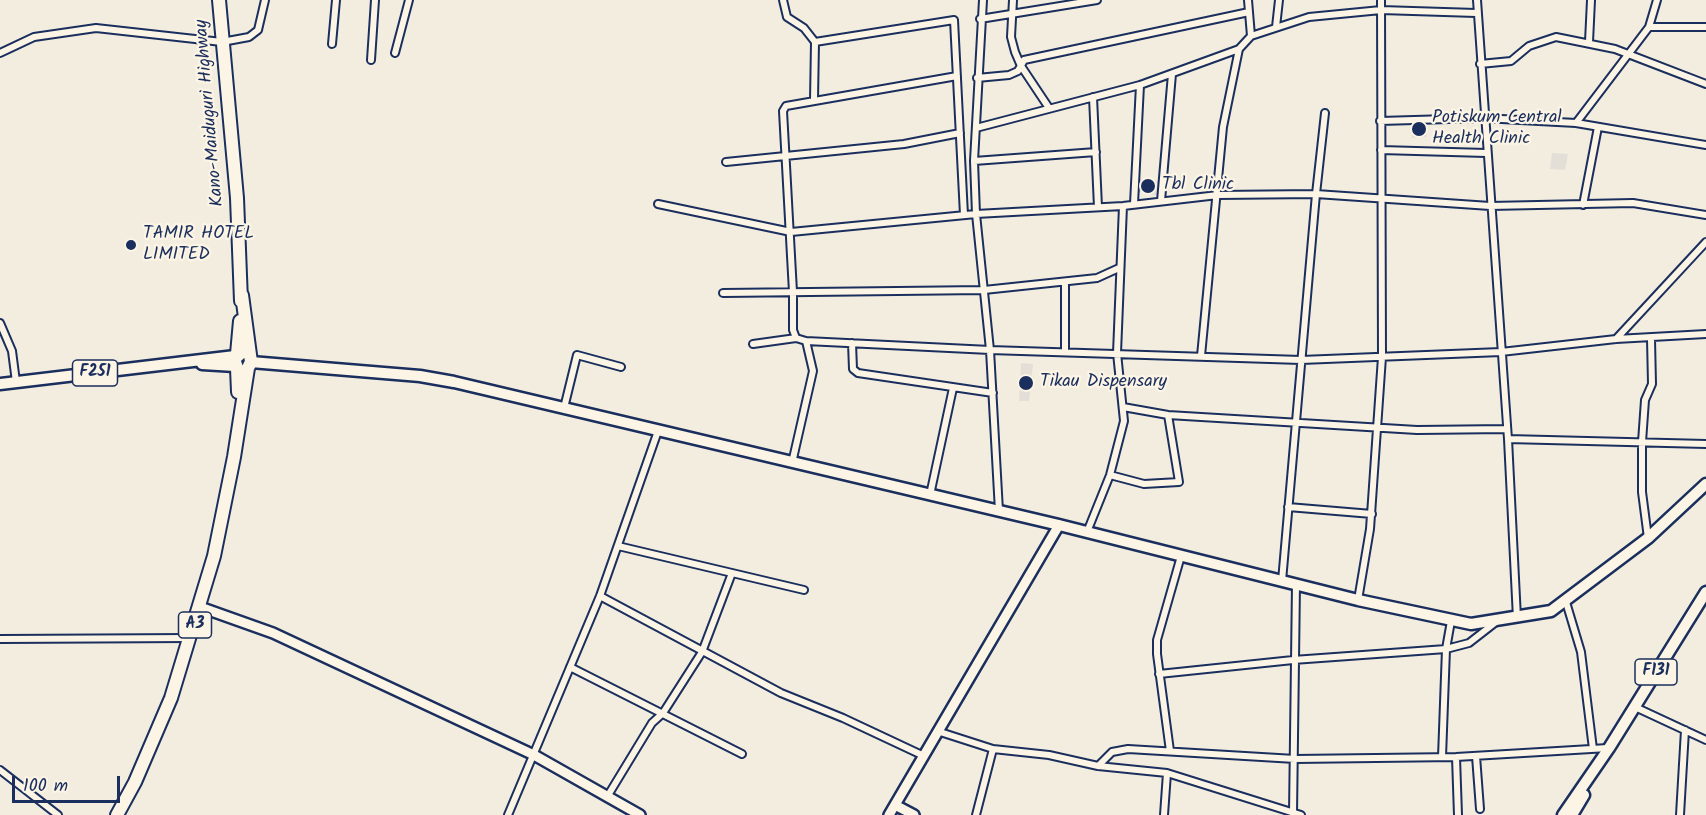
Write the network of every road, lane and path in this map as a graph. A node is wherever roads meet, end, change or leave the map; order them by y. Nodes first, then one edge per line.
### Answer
1 (219, 0) edge
2 (265, 0) edge
3 (336, 0) edge
4 (375, 0) edge
5 (409, 0) edge
6 (783, 0) edge
7 (982, 0) edge
8 (1013, 0) edge
9 (1097, 0) edge
10 (1248, 0) edge
11 (1279, 0) edge
12 (1381, 0) edge
13 (1477, 0) edge
14 (1591, 0) edge
15 (1657, 0) edge
16 (1381, 10) junction
17 (1249, 12) junction
18 (1476, 13) junction
19 (1013, 14) junction
20 (980, 19) junction
21 (1276, 27) junction
22 (1649, 27) junction
23 (1706, 27) edge
24 (1251, 36) junction
25 (222, 42) junction
26 (815, 42) junction
27 (1589, 42) junction
28 (332, 44) dead end
29 (1239, 49) junction
30 (0, 53) edge
31 (395, 53) dead end
32 (1630, 55) junction
33 (371, 60) dead end
34 (1480, 64) junction
35 (1021, 66) junction
36 (1172, 74) junction
37 (957, 76) junction
38 (977, 78) junction
39 (1706, 84) edge
40 (1140, 85) junction
41 (1093, 97) junction
42 (814, 100) junction
43 (1049, 108) junction
44 (1324, 113) dead end
45 (1483, 118) junction
46 (1380, 121) junction
47 (1576, 123) junction
48 (1598, 127) junction
49 (976, 128) junction
50 (960, 133) junction
51 (1706, 145) edge
52 (1381, 150) junction
53 (1096, 152) junction
54 (1486, 153) junction
55 (786, 158) junction
56 (974, 161) junction
57 (726, 162) dead end
58 (1316, 194) junction
59 (1218, 195) junction
60 (1382, 198) junction
61 (1161, 201) junction
62 (658, 204) dead end
63 (1134, 204) junction
64 (1583, 205) junction
65 (1123, 206) junction
66 (1490, 206) junction
67 (1098, 207) junction
68 (976, 214) junction
69 (964, 215) junction
70 (1706, 215) edge
71 (791, 232) junction
72 (1706, 242) edge
73 (1119, 268) junction
74 (1065, 282) junction
75 (984, 290) junction
76 (794, 292) junction
77 (723, 293) dead end
78 (0, 323) edge
79 (1706, 334) edge
80 (796, 338) junction
81 (1617, 339) junction
82 (1651, 339) junction
83 (806, 341) junction
84 (852, 343) junction
85 (753, 344) dead end
86 (990, 350) junction
87 (1065, 352) junction
88 (1501, 352) junction
89 (1117, 354) junction
90 (1201, 356) junction
91 (1382, 357) junction
92 (1301, 360) junction
93 (242, 361) junction
94 (621, 367) dead end
95 (16, 382) junction
96 (0, 384) edge
97 (953, 388) junction
98 (993, 393) junction
99 (1123, 407) junction
100 (564, 408) junction
101 (1168, 415) junction
102 (1296, 422) junction
103 (1378, 426) junction
104 (1507, 429) junction
105 (658, 431) junction
106 (1508, 439) junction
107 (1642, 442) junction
108 (1706, 444) edge
109 (792, 463) junction
110 (1110, 475) junction
111 (1706, 484) edge
112 (930, 495) junction
113 (1288, 507) junction
114 (999, 511) junction
115 (1372, 514) junction
116 (1059, 525) junction
117 (1087, 532) junction
118 (1648, 538) junction
119 (618, 546) junction
120 (1180, 556) junction
121 (732, 573) junction
122 (1282, 581) junction
123 (1296, 584) junction
124 (804, 590) dead end
125 (1706, 592) edge
126 (600, 596) junction
127 (1358, 600) junction
128 (1566, 602) junction
129 (200, 607) junction
130 (1517, 618) junction
131 (1451, 621) junction
132 (1496, 621) junction
133 (191, 638) junction
134 (0, 639) edge
135 (1446, 649) junction
136 (702, 652) junction
137 (1293, 660) junction
138 (570, 667) junction
139 (1159, 674) junction
140 (1635, 707) junction
141 (663, 713) junction
142 (937, 730) junction
143 (1685, 730) junction
144 (1706, 740) edge
145 (993, 749) junction
146 (1593, 749) junction
147 (1608, 750) junction
148 (1170, 751) junction
149 (742, 754) dead end
150 (534, 755) junction
151 (924, 756) junction
152 (1476, 756) junction
153 (1442, 757) junction
154 (1456, 757) junction
155 (1295, 759) junction
156 (1098, 766) junction
157 (0, 770) edge
158 (1167, 773) junction
159 (607, 797) junction
160 (895, 806) junction
161 (1480, 809) dead end
162 (1293, 814) edge
163 (58, 815) edge
164 (117, 815) edge
165 (508, 815) edge
166 (640, 815) edge
167 (889, 815) edge
168 (914, 815) edge
169 (976, 815) edge
170 (1164, 815) edge
171 (1301, 815) edge
172 (1458, 815) edge
173 (1563, 815) edge
174 (1572, 815) edge
175 (1680, 815) edge

1 - 25 highway, Kano-Maiduguri Highway / A3
2 - 25 street
3 - 28 street
4 - 33 street
5 - 31 street
6 - 26 street
7 - 20 street
8 - 19 street
9 - 19 street
10 - 17 street
11 - 21 street
12 - 16 street
13 - 18 street
14 - 27 street
15 - 22 street
16 - 18 street
16 - 21 street
16 - 46 street
17 - 24 street
17 - 35 street
18 - 34 street
19 - 20 street
19 - 35 street
20 - 38 street
21 - 24 street
22 - 23 street
22 - 32 street
24 - 29 street
25 - 30 street
25 - 93 highway, Kano-Maiduguri Highway / A3
26 - 37 street
26 - 42 street
27 - 32 street
27 - 34 street
29 - 36 street
29 - 59 street
32 - 39 street
32 - 47 street
34 - 45 street
35 - 38 street
35 - 43 street
36 - 40 street
36 - 61 street
37 - 42 street
37 - 50 street
38 - 49 street
40 - 41 street
40 - 63 street
41 - 43 street
41 - 53 street
42 - 55 street
43 - 49 street
44 - 58 street
45 - 46 street
45 - 47 street
45 - 54 street
46 - 52 street
47 - 48 street
48 - 51 street
48 - 64 street
49 - 56 street
50 - 55 street
50 - 69 street
52 - 54 street
52 - 60 street
53 - 56 street
53 - 67 street
54 - 66 street
55 - 57 street
55 - 71 street
56 - 68 street
58 - 59 street
58 - 60 street
58 - 92 street
59 - 61 street
59 - 90 street
60 - 66 street
60 - 91 street
61 - 63 street
62 - 71 street
63 - 65 street
64 - 66 street
64 - 70 street
65 - 67 street
65 - 73 street
66 - 88 street
67 - 68 street
68 - 69 street
68 - 75 street
69 - 71 street
71 - 76 street
72 - 81 street
73 - 74 street
73 - 89 street
74 - 75 street
74 - 87 street
75 - 76 street
75 - 86 street
76 - 77 street
76 - 80 street
78 - 95 street
79 - 82 street
80 - 83 street
80 - 85 street
81 - 82 street
81 - 88 street
82 - 107 street
83 - 84 street
83 - 109 street
84 - 86 street
84 - 97 street
86 - 87 street
86 - 98 street
87 - 89 street
88 - 91 street
88 - 104 street
89 - 90 street
89 - 99 street
90 - 92 street
91 - 92 street
91 - 103 street
92 - 102 street
93 - 95 main road, F251
93 - 100 main road
93 - 129 highway, Kano-Maiduguri Highway / A3
94 - 100 street
95 - 96 main road, F251
97 - 98 street
97 - 112 street
98 - 114 street
99 - 101 street
99 - 110 street
100 - 105 main road
101 - 102 street
101 - 110 street
102 - 103 street
102 - 113 street
103 - 104 street
103 - 115 street
104 - 106 street
105 - 109 main road
105 - 119 street
106 - 107 street
106 - 130 street
107 - 108 street
107 - 118 street
109 - 112 main road
110 - 117 street
111 - 118 main road
112 - 114 main road
113 - 115 street
113 - 122 street
114 - 116 main road
115 - 127 street
116 - 117 main road
116 - 142 street
117 - 120 main road
118 - 128 main road
119 - 121 street
119 - 126 street
120 - 122 main road
120 - 139 street
121 - 124 street
121 - 136 street
122 - 123 main road
123 - 127 main road
123 - 137 street
125 - 140 main road, F131
126 - 136 street
126 - 138 street
127 - 131 main road
128 - 130 main road
128 - 146 street
129 - 133 highway, Kano-Maiduguri Highway / A3
129 - 150 street
130 - 132 main road
131 - 132 main road
131 - 135 street
132 - 135 street
133 - 134 street
133 - 164 highway, Kano-Maiduguri Highway / A3
135 - 137 street
135 - 153 street
136 - 141 street
136 - 151 street
137 - 139 street
137 - 155 street
138 - 141 street
138 - 150 street
139 - 148 street
140 - 143 street
140 - 147 main road, F131
141 - 149 street
141 - 159 street
142 - 145 street
142 - 151 street
143 - 144 street
143 - 175 street
145 - 156 street
145 - 169 street
146 - 147 street
146 - 152 street
147 - 173 main road, F131
147 - 174 main road, F131
148 - 155 street
148 - 156 street
150 - 159 street
150 - 165 street
151 - 160 street
152 - 154 street
152 - 161 street
153 - 154 street
153 - 155 street
154 - 172 street
155 - 162 street
156 - 158 street
157 - 163 street
158 - 162 street
158 - 170 street
159 - 166 street
160 - 167 street
160 - 168 street
162 - 171 street

